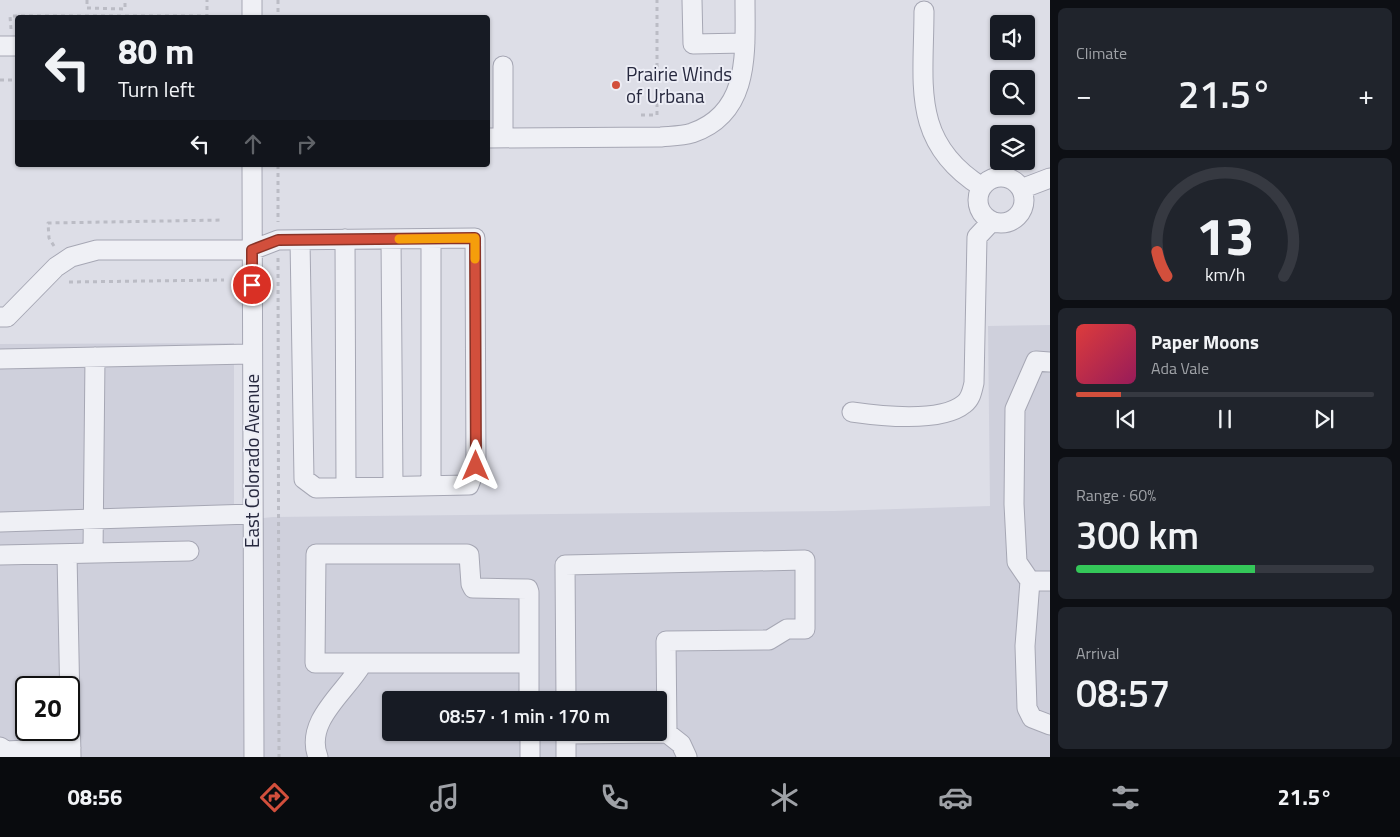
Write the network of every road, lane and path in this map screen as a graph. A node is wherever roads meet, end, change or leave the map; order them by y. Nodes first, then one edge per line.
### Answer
1 (87, 0) edge
2 (125, 0) edge
3 (208, 0) edge
4 (252, 0) edge
5 (278, 0) edge
6 (657, 0) edge
7 (692, 0) edge
8 (745, 0) edge
9 (924, 11) dead end
10 (207, 15) edge
11 (252, 15) edge
12 (278, 15) edge
13 (15, 16) edge
14 (9, 42) edge
15 (745, 43) junction
16 (503, 66) dead end
17 (0, 80) edge
18 (15, 80) edge
19 (641, 115) dead end
20 (495, 138) edge
21 (252, 167) edge
22 (278, 167) edge
23 (1050, 178) edge
24 (982, 187) junction
25 (1021, 189) junction
26 (223, 220) dead end
27 (992, 221) junction
28 (346, 239) junction
29 (391, 239) junction
30 (431, 239) junction
31 (278, 240) junction
32 (300, 240) junction
33 (252, 250) junction
34 (58, 251) dead end
35 (224, 280) dead end
36 (64, 282) dead end
37 (0, 317) edge
38 (251, 354) junction
39 (95, 357) junction
40 (0, 359) edge
41 (1050, 362) edge
42 (852, 412) dead end
43 (431, 485) junction
44 (393, 486) junction
45 (346, 487) junction
46 (252, 514) junction
47 (94, 519) junction
48 (0, 522) edge
49 (189, 551) dead end
50 (94, 553) junction
51 (66, 554) junction
52 (0, 555) edge
53 (1030, 581) junction
54 (1050, 581) edge
55 (529, 663) junction
56 (362, 664) junction
57 (530, 691) edge
58 (566, 691) edge
59 (667, 691) edge
60 (1050, 725) edge
61 (667, 733) edge
62 (530, 741) edge
63 (566, 741) edge
64 (0, 747) edge
65 (71, 752) edge
66 (254, 757) edge
67 (279, 757) edge
68 (318, 757) edge
69 (530, 757) edge
70 (566, 757) edge
71 (687, 757) edge

1 - 2 path
3 - 10 path
4 - 11 street
5 - 12 path
6 - 19 path
7 - 15 street
8 - 15 street
9 - 24 street
13 - 14 path
15 - 20 street
16 - 20 street
17 - 18 path
21 - 33 street, East Colorado Avenue
22 - 31 path
23 - 25 street
24 - 25 street
24 - 27 street
25 - 27 street
26 - 34 path
27 - 42 street
28 - 29 street
28 - 32 street
28 - 45 street
29 - 30 street
29 - 44 street
30 - 43 street
30 - 43 street
31 - 32 street
31 - 33 street
31 - 67 path
32 - 45 street
33 - 37 street
33 - 38 street, East Colorado Avenue
35 - 36 path
38 - 39 street
38 - 46 street, East Colorado Avenue
39 - 40 street
39 - 47 street
41 - 53 street
43 - 44 street
44 - 45 street
46 - 47 street
46 - 66 street, East Colorado Avenue
47 - 48 street
47 - 50 street
49 - 50 street
50 - 51 street
51 - 52 street
51 - 65 street
53 - 54 street
53 - 60 street
55 - 56 street
55 - 56 street
55 - 57 street
56 - 68 street
58 - 59 street
61 - 71 street
62 - 69 street
63 - 70 street
64 - 65 street

